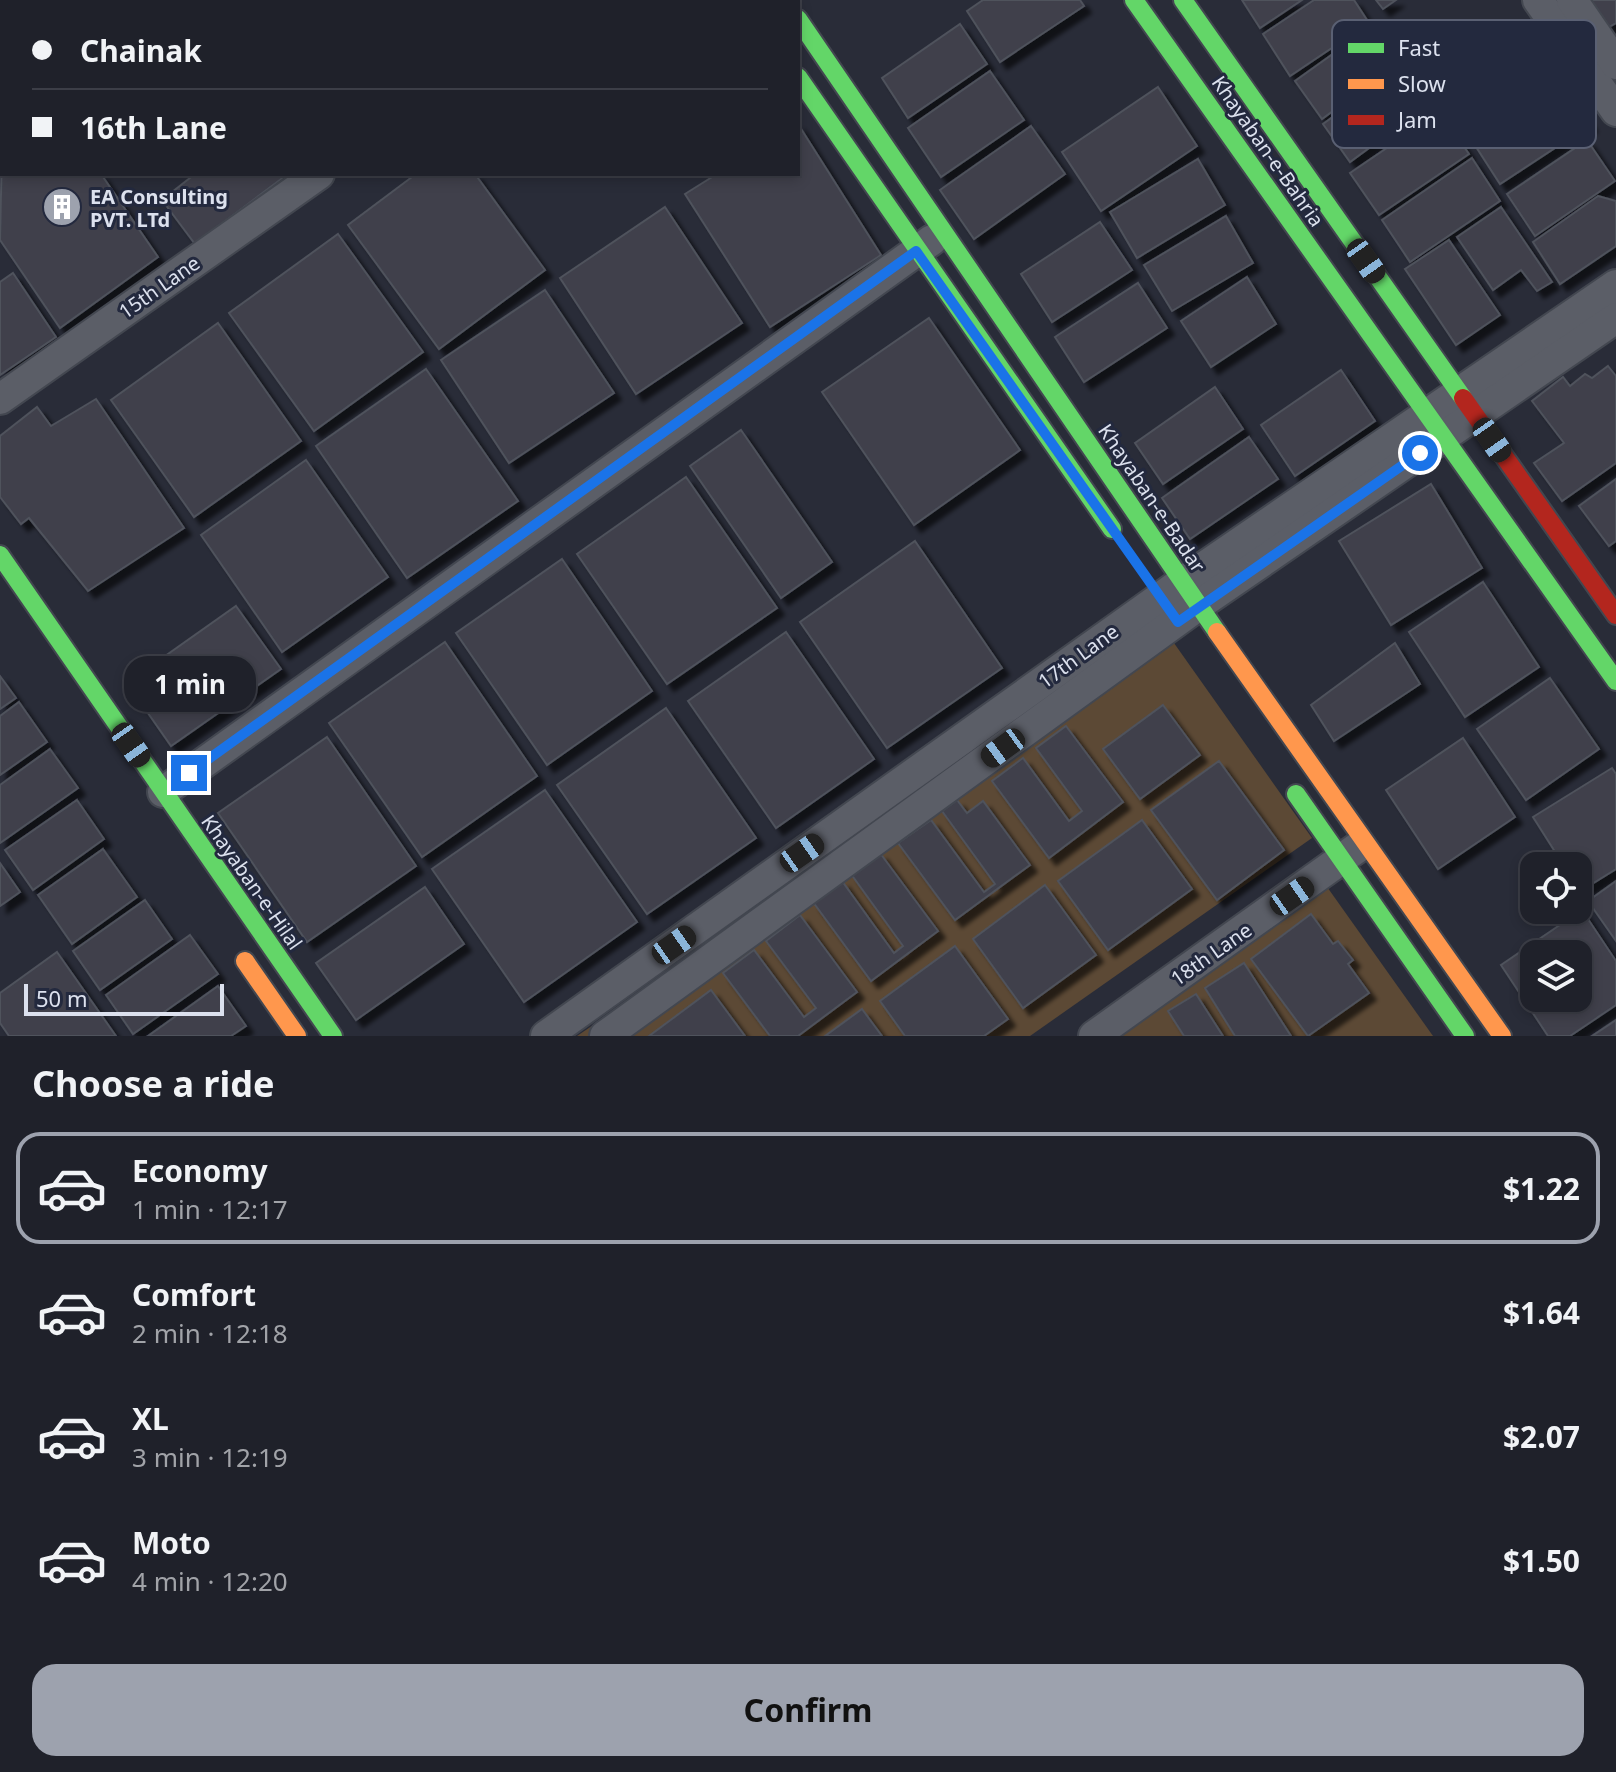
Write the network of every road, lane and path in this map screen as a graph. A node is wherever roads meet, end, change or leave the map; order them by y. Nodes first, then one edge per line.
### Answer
1 (1134, 0) edge
2 (1183, 0) edge
3 (1538, 0) edge
4 (1572, 0) edge
5 (1552, 20) edge
6 (1586, 20) edge
7 (800, 22) edge
8 (1596, 35) edge
9 (1616, 64) edge
10 (800, 80) edge
11 (1596, 83) edge
12 (1616, 111) edge
13 (316, 176) edge
14 (944, 232) junction
15 (916, 251) junction
16 (1616, 285) edge
17 (1616, 318) edge
18 (0, 399) edge
19 (1466, 404) junction
20 (1435, 424) junction
21 (1124, 546) dead end
22 (0, 555) edge
23 (1176, 604) junction
24 (1616, 615) edge
25 (1616, 681) edge
26 (1281, 773) dead end
27 (163, 792) junction
28 (1353, 851) junction
29 (234, 944) dead end
30 (297, 1036) edge
31 (333, 1036) edge
32 (546, 1036) edge
33 (605, 1036) edge
34 (1094, 1036) edge
35 (1465, 1036) edge
36 (1502, 1036) edge

1 - 20 main road, Khayaban-e-Bahria
2 - 19 main road, Khayaban-e-Bahria
3 - 5 street
4 - 6 street
7 - 14 main road, Khayaban-e-Badar
8 - 9 street
10 - 15 main road
11 - 12 street
13 - 18 street, 15th Lane
14 - 15 street
14 - 23 main road, Khayaban-e-Badar
15 - 21 main road
15 - 27 street
16 - 19 street, 17th Lane
17 - 19 street, 17th Lane
19 - 20 street, 17th Lane
19 - 24 main road, Khayaban-e-Bahria
20 - 23 street, 17th Lane
20 - 25 main road, Khayaban-e-Bahria
22 - 27 main road, Khayaban-e-Hilal
23 - 28 main road, Khayaban-e-Badar
23 - 32 street, 17th Lane
23 - 33 street, 17th Lane
26 - 28 main road, Khayaban-e-Badar
27 - 31 main road, Khayaban-e-Hilal
28 - 34 street, 18th Lane
28 - 35 main road, Khayaban-e-Badar
28 - 36 main road, Khayaban-e-Badar
29 - 30 main road

